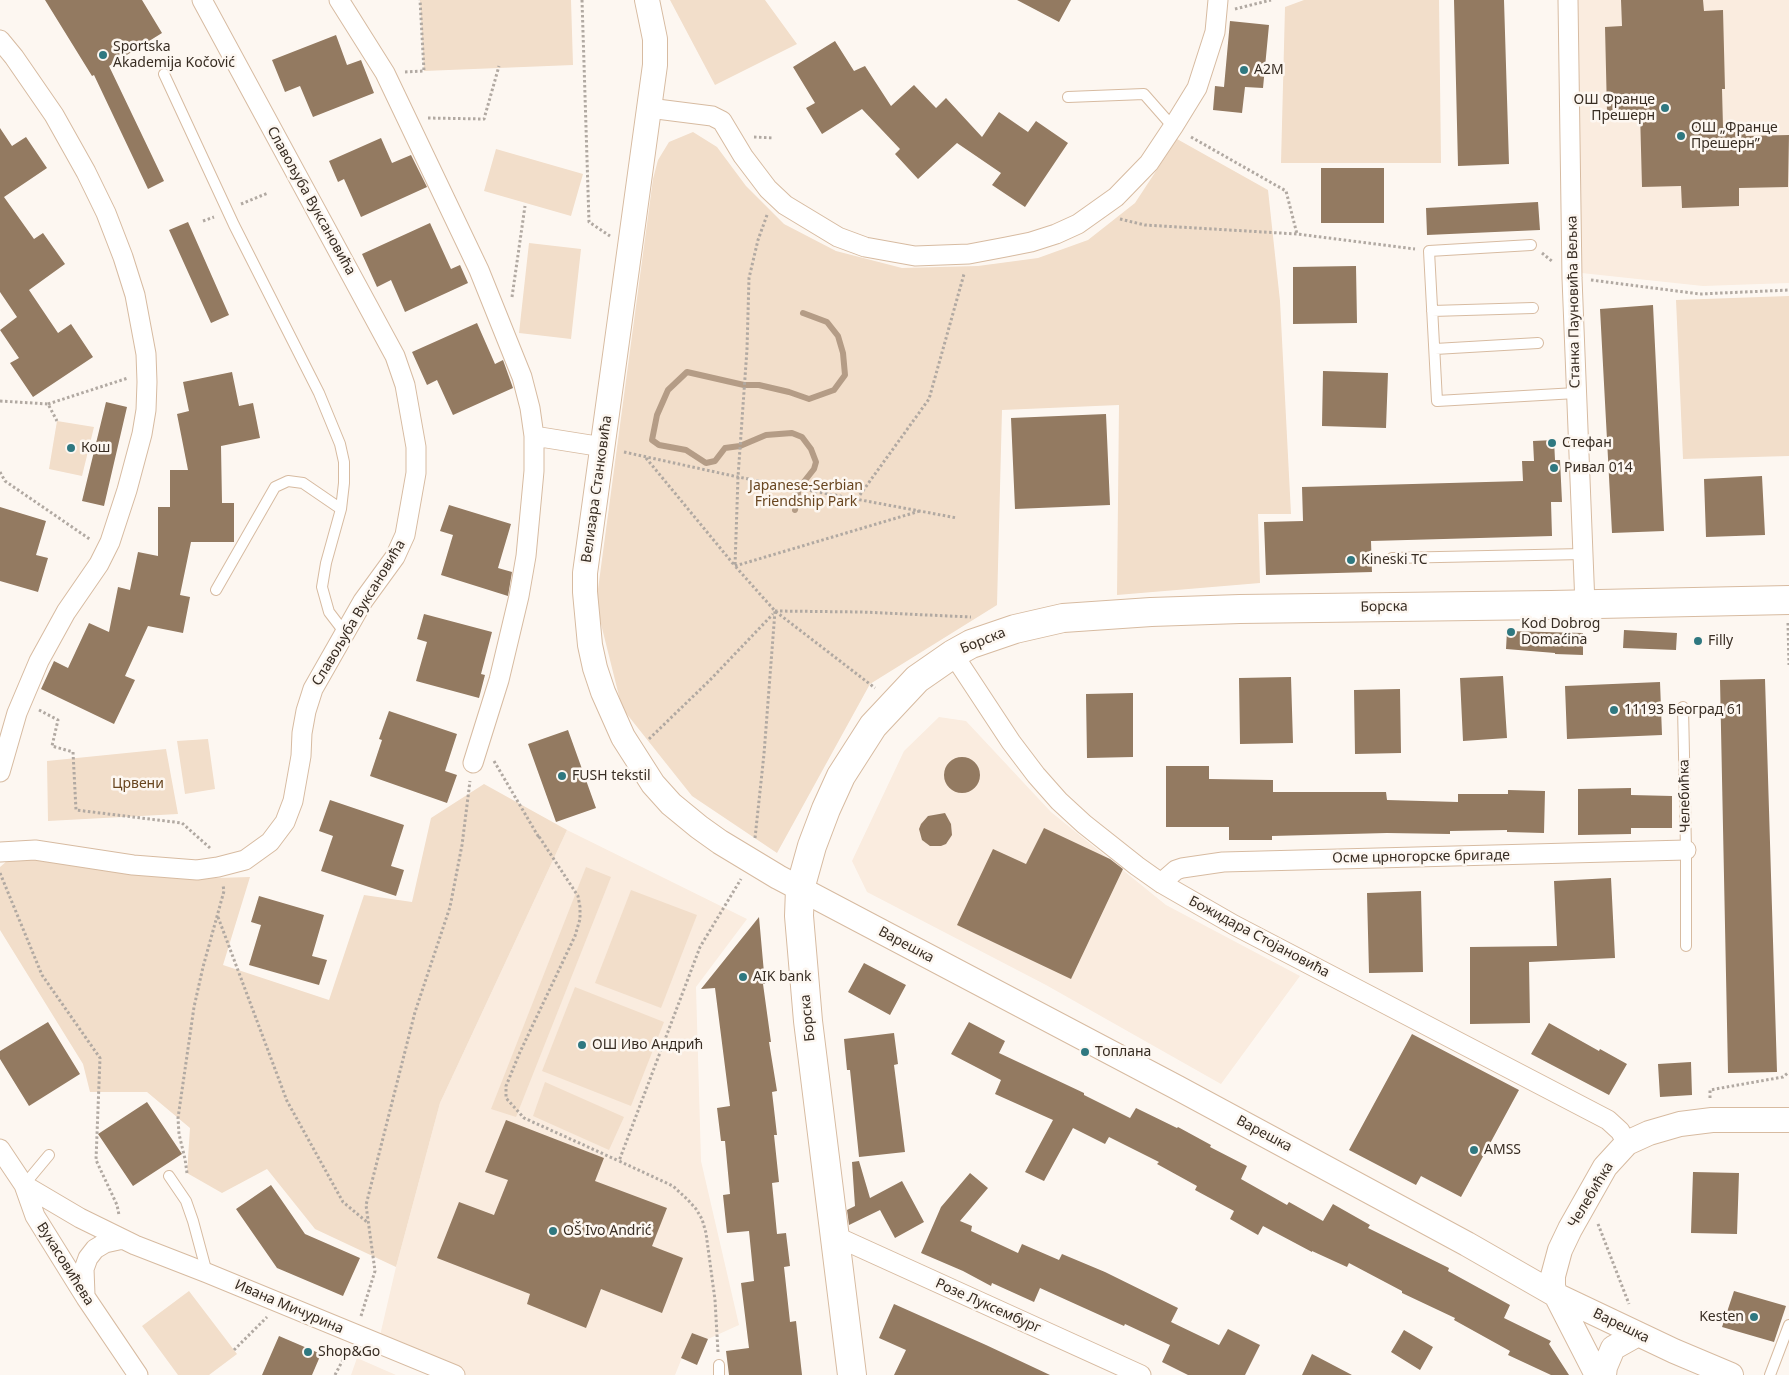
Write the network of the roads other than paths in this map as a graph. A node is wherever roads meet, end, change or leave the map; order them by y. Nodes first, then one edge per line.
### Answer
1 (202, 0) edge
2 (340, 0) edge
3 (647, 0) edge
4 (1568, 0) edge
5 (1218, 7) edge
6 (0, 40) edge
7 (164, 74) dead end
8 (1068, 98) dead end
9 (649, 108) junction
10 (1174, 127) junction
11 (1531, 245) dead end
12 (1533, 308) dead end
13 (1432, 311) junction
14 (1538, 343) dead end
15 (1435, 348) junction
16 (1576, 393) junction
17 (534, 436) junction
18 (603, 447) junction
19 (341, 509) junction
20 (1583, 554) junction
21 (1392, 558) dead end
22 (216, 590) dead end
23 (1789, 600) edge
24 (1585, 605) junction
25 (345, 633) junction
26 (953, 654) junction
27 (1683, 707) dead end
28 (473, 763) road end
29 (0, 772) edge
30 (1686, 850) junction
31 (0, 852) edge
32 (1161, 884) junction
33 (800, 889) junction
34 (1686, 946) dead end
35 (1789, 1120) edge
36 (1627, 1143) junction
37 (0, 1149) edge
38 (49, 1155) dead end
39 (169, 1176) dead end
40 (24, 1185) junction
41 (836, 1236) junction
42 (123, 1239) junction
43 (207, 1272) junction
44 (1556, 1295) junction
45 (86, 1298) junction
46 (1789, 1325) edge
47 (1640, 1334) junction
48 (1787, 1336) edge
49 (138, 1375) edge
50 (454, 1375) edge
51 (852, 1375) edge
52 (1141, 1375) edge
53 (1597, 1375) edge
54 (1604, 1375) edge
55 (1730, 1375) edge
56 (1770, 1375) edge

1 - 25 street, Славољуба Вуксановића
2 - 17 street
3 - 9 street, Велизара Станковића
4 - 16 street, Станка Пауновића Вељка
5 - 10 street
6 - 29 street
7 - 19 lane
8 - 10 lane
9 - 10 street
9 - 18 street, Велизара Станковића
11 - 13 lane
12 - 13 lane
13 - 15 lane
14 - 15 lane
15 - 16 lane
16 - 20 street, Станка Пауновића Вељка
17 - 18 street
17 - 28 street
18 - 33 street, Велизара Станковића
19 - 22 lane
19 - 25 lane
20 - 21 lane
20 - 24 street, Станка Пауновића Вељка
23 - 24 main road, Борска
24 - 26 main road, Борска
25 - 31 street, Славољуба Вуксановића
26 - 32 street, Божидара Стојановића
26 - 33 main road, Борска
27 - 30 lane, Челебићка
30 - 32 street, Осме црногорске бригаде
30 - 34 lane, Челебићка
32 - 36 street, Божидара Стојановића
33 - 41 main road, Борска
33 - 44 street, Варешка
35 - 36 street, Челебићка
36 - 44 street, Челебићка
37 - 40 street, Вукасовићева
38 - 40 lane
39 - 43 lane
40 - 42 street, Ивана Мичурина
40 - 45 street, Вукасовићева
41 - 51 main road, Борска
41 - 52 street, Розе Луксембург
42 - 43 street, Ивана Мичурина
42 - 45 street
43 - 50 street, Ивана Мичурина
44 - 47 street, Варешка
44 - 53 street
45 - 49 street, Вукасовићева
46 - 48 lane
47 - 54 street
47 - 55 street, Варешка
48 - 56 lane

